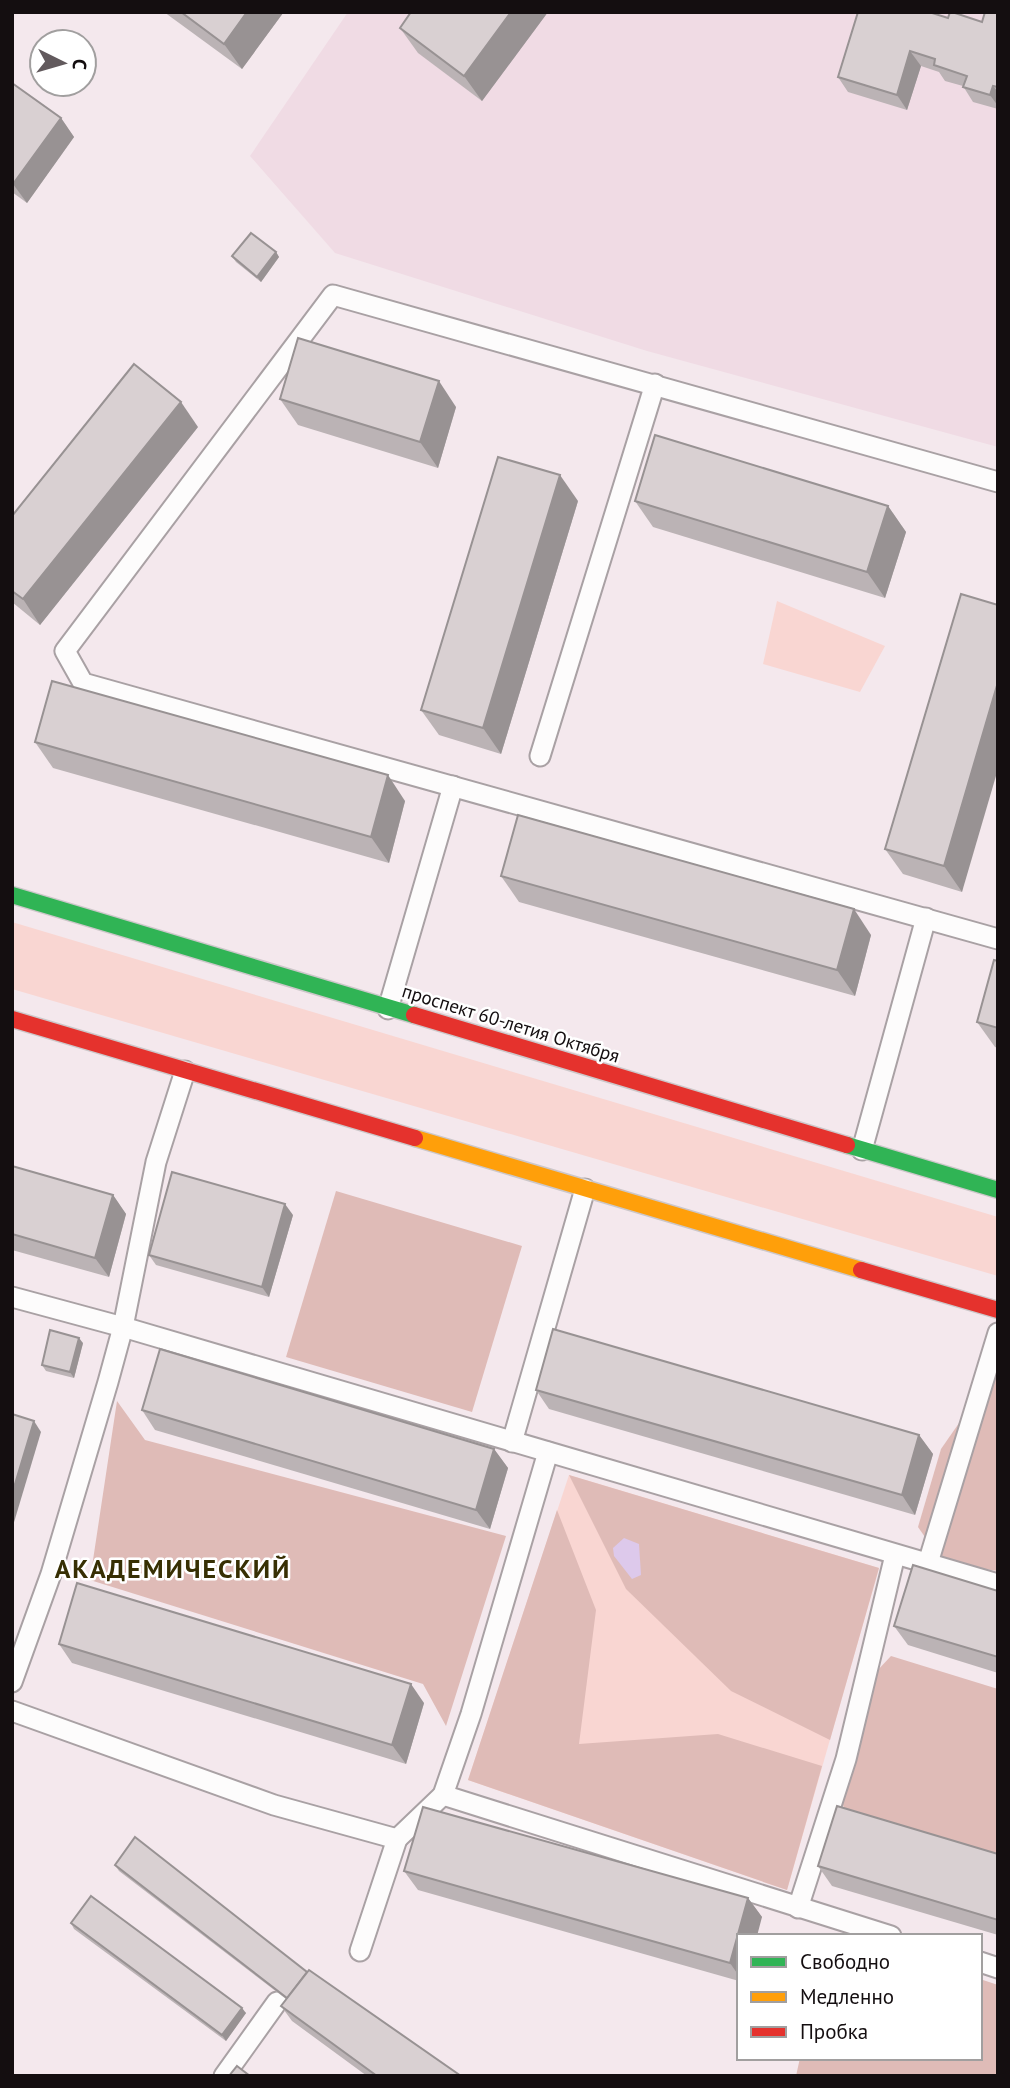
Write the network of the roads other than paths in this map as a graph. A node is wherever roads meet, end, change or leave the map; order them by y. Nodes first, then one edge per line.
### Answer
1 (655, 384) junction
2 (998, 482) edge
3 (540, 756) dead end
4 (453, 786) junction
5 (12, 895) edge
6 (926, 918) junction
7 (998, 939) edge
8 (388, 1009) junction
9 (12, 1019) edge
10 (184, 1071) junction
11 (862, 1150) junction
12 (585, 1189) junction
13 (998, 1190) edge
14 (12, 1297) edge
15 (998, 1310) edge
16 (122, 1327) junction
17 (998, 1333) edge
18 (512, 1442) junction
19 (548, 1452) junction
20 (895, 1555) junction
21 (928, 1563) junction
22 (998, 1584) edge
23 (12, 1682) edge
24 (12, 1711) edge
25 (443, 1795) junction
26 (397, 1839) junction
27 (798, 1908) junction
28 (884, 1934) edge
29 (360, 1951) dead end
30 (277, 2002) edge
31 (224, 2076) edge

1 - 2 lane
1 - 3 lane
1 - 4 lane
4 - 6 lane
4 - 8 lane
5 - 8 main road, проспект 60-летия Октября
6 - 7 lane
6 - 11 lane
8 - 11 main road, проспект 60-летия Октября
9 - 10 main road
10 - 12 main road
10 - 16 lane
11 - 13 main road, проспект 60-летия Октября
12 - 15 main road
12 - 18 lane
14 - 16 lane
16 - 18 lane
16 - 23 lane
17 - 21 lane
18 - 19 lane
19 - 20 lane
19 - 25 lane
20 - 21 lane
20 - 27 lane
21 - 22 lane
24 - 26 lane
25 - 26 lane
25 - 27 lane
26 - 29 lane
27 - 28 lane
30 - 31 lane

